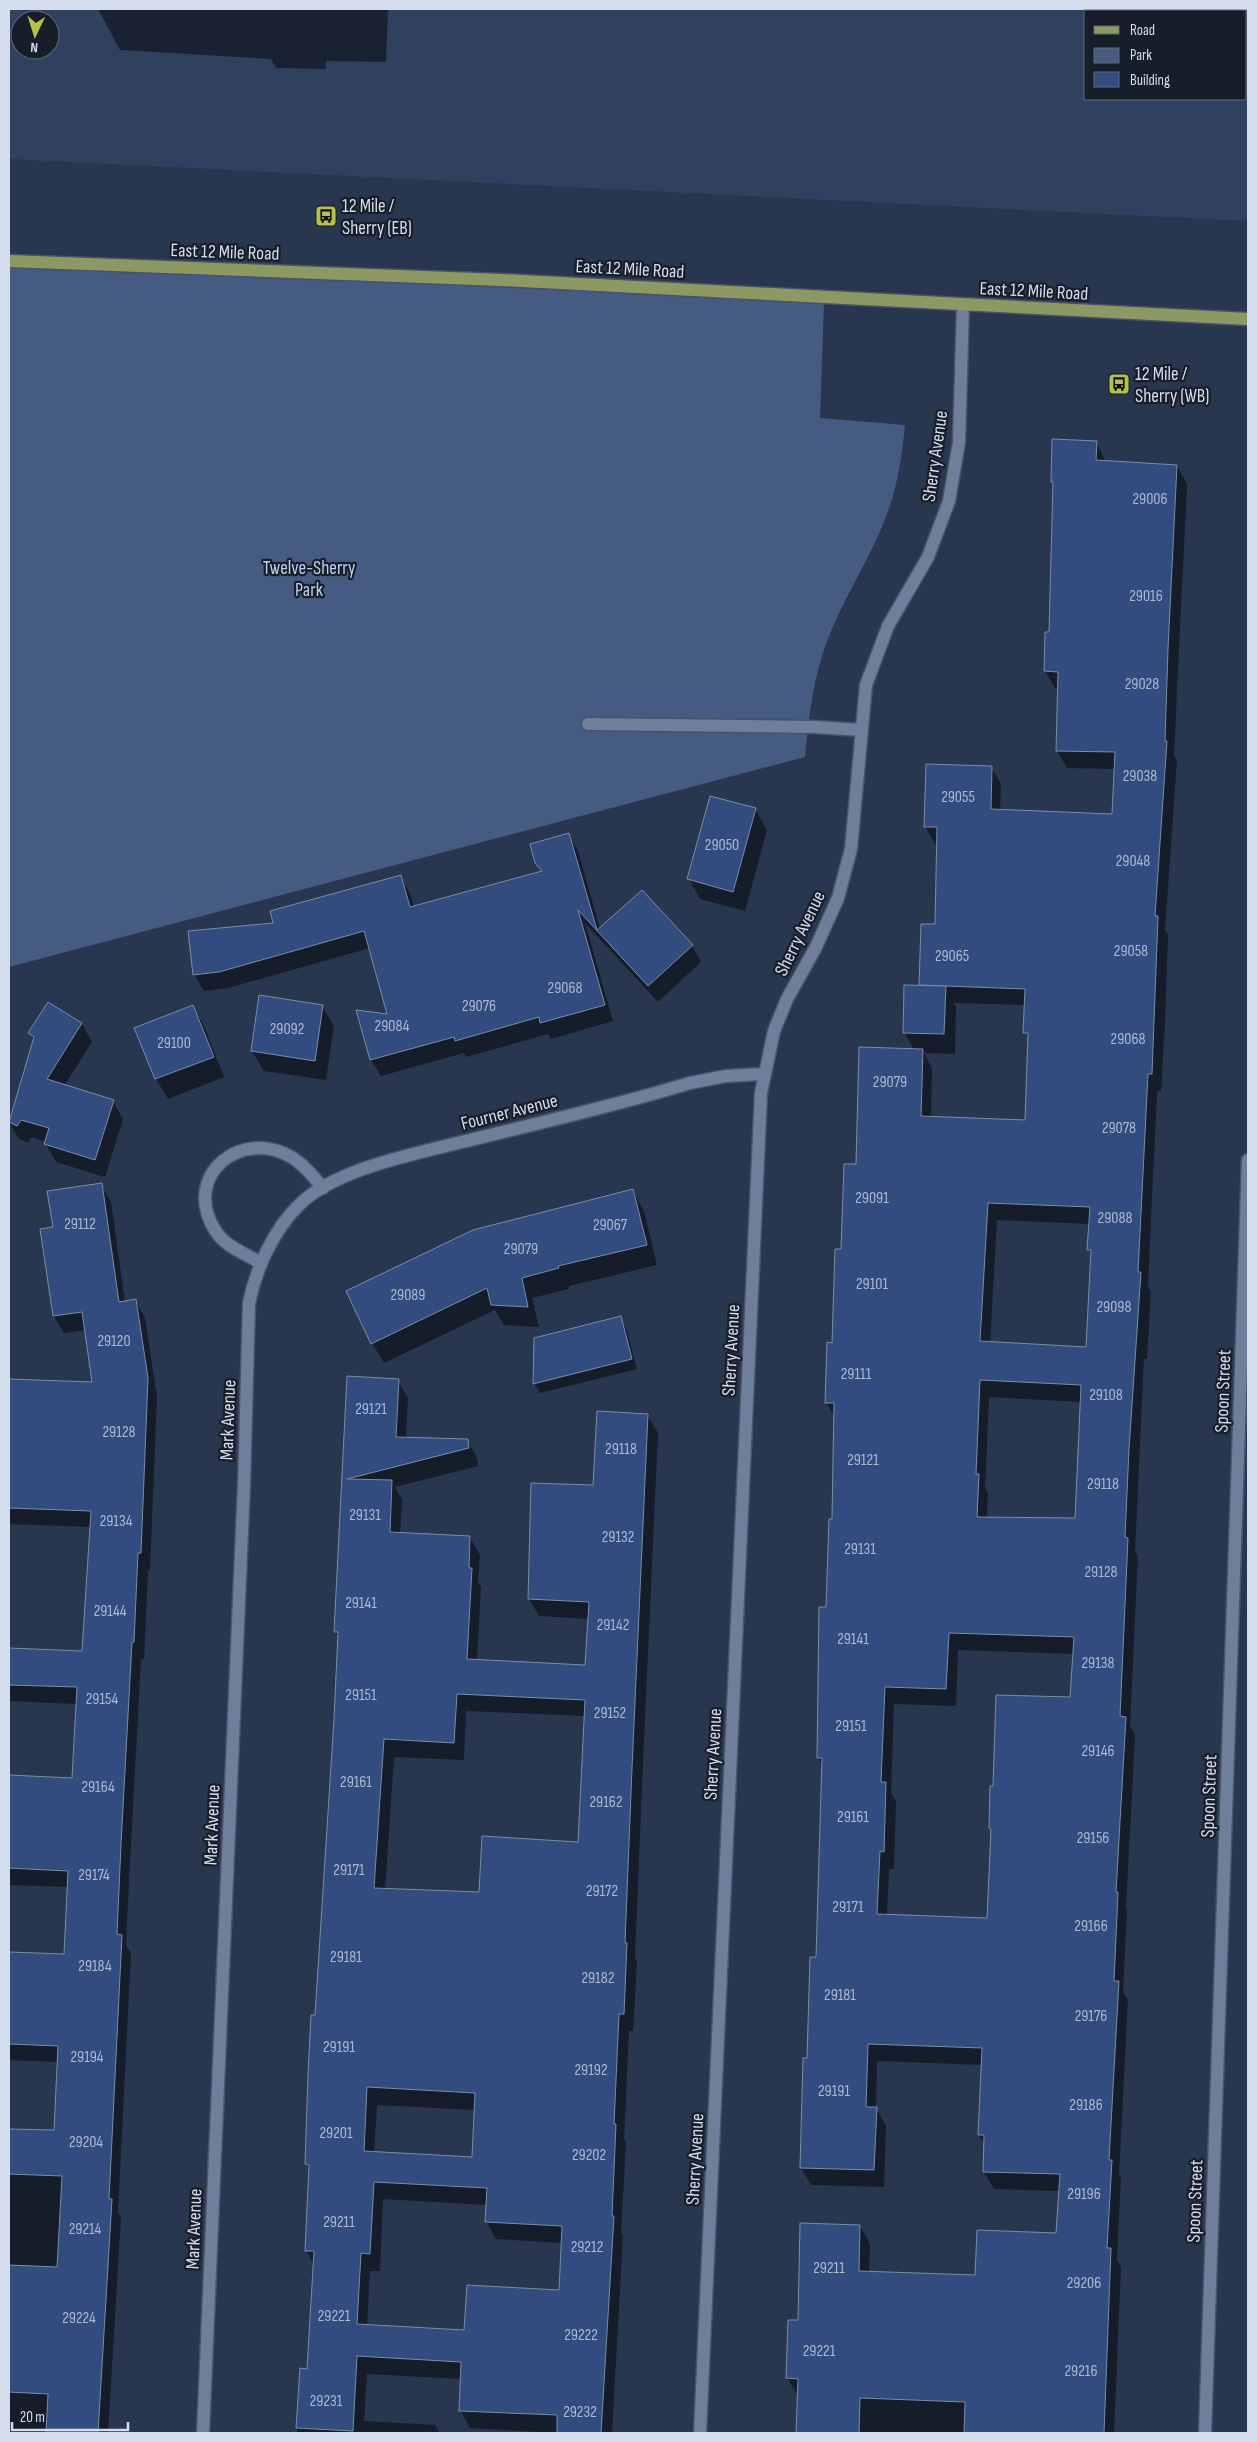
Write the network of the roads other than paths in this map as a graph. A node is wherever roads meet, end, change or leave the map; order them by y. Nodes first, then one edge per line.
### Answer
1 (9, 261) edge
2 (963, 305) junction
3 (1248, 319) edge
4 (588, 724) dead end
5 (861, 730) junction
6 (764, 1074) junction
7 (1248, 1160) edge
8 (323, 1188) junction
9 (282, 1225) joint
10 (261, 1263) junction
11 (203, 2433) edge
12 (700, 2433) edge
13 (1205, 2433) edge

1 - 2 main road, East 12 Mile Road
2 - 3 main road, East 12 Mile Road
2 - 5 street, Sherry Avenue
4 - 5 street
5 - 6 street, Sherry Avenue
6 - 8 street, Fourner Avenue
6 - 12 street, Sherry Avenue
7 - 13 street, Spoon Street
8 - 9 street, Fourner Avenue
8 - 10 street
9 - 10 street, Mark Avenue
10 - 11 street, Mark Avenue

